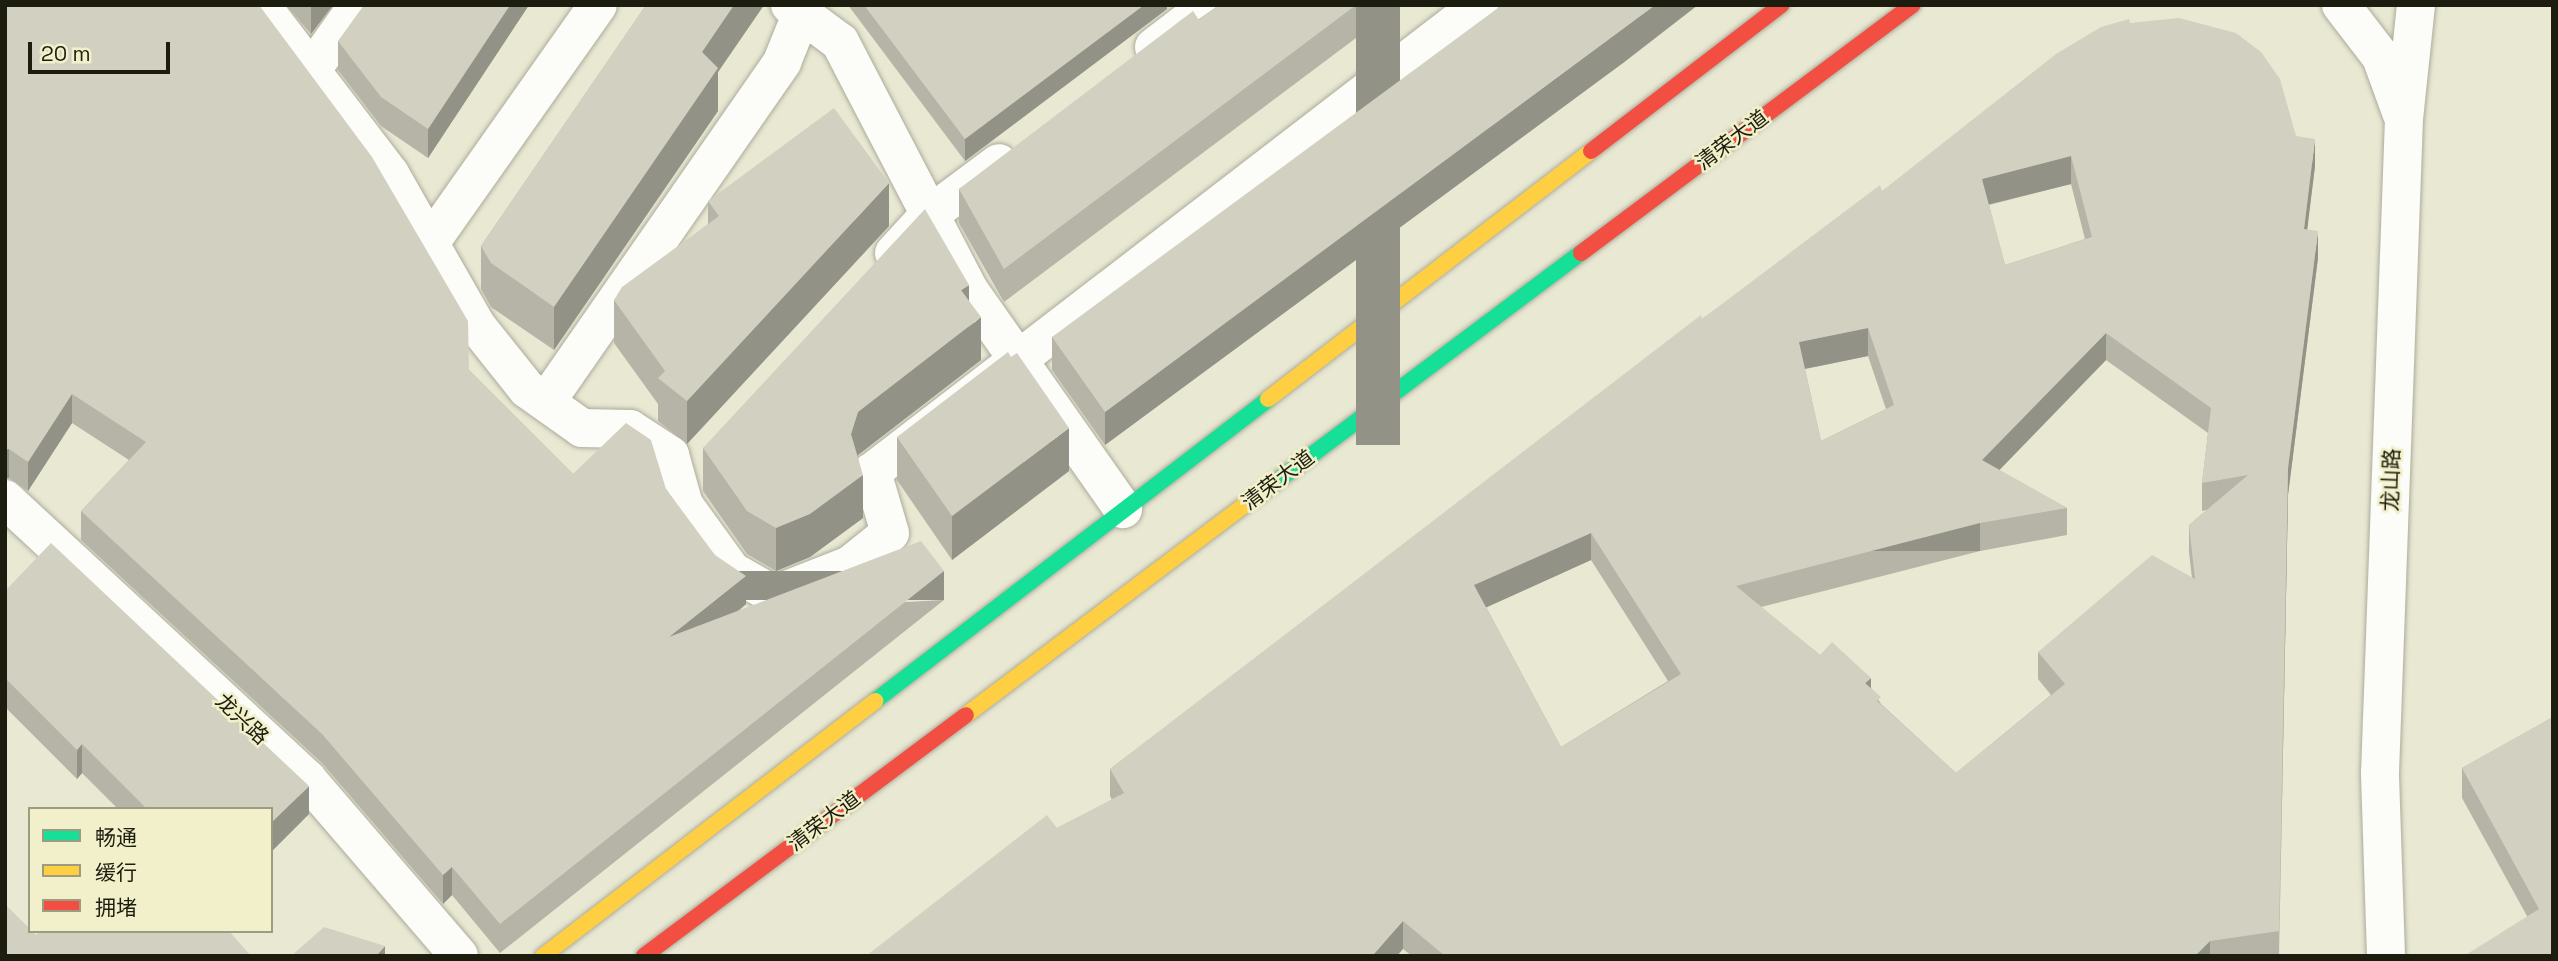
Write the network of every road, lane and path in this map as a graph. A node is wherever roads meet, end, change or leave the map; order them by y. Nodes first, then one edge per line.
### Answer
1 (261, 5) edge
2 (358, 5) edge
3 (598, 5) edge
4 (1209, 5) edge
5 (1479, 5) edge
6 (1781, 5) edge
7 (1912, 5) edge
8 (2341, 5) edge
9 (2416, 5) edge
10 (799, 8) edge
11 (1123, 70) edge
12 (312, 71) junction
13 (2404, 119) junction
14 (1026, 143) edge
15 (929, 215) junction
16 (430, 243) junction
17 (873, 275) edge
18 (1018, 360) junction
19 (546, 402) junction
20 (706, 456) edge
21 (678, 486) junction
22 (5, 499) edge
23 (1123, 509) junction
24 (459, 956) edge
25 (543, 956) edge
26 (644, 956) edge
27 (2386, 956) edge

1 - 12 street
2 - 12 street
3 - 16 street
4 - 11 street
5 - 18 street
6 - 23 main road
7 - 26 main road, 清荣大道
8 - 13 street
9 - 13 street, 龙山路
10 - 15 street
10 - 19 street
12 - 16 street
13 - 27 street, 龙山路
14 - 15 street
15 - 17 street
15 - 18 street
16 - 19 street
18 - 21 street
18 - 23 street
19 - 21 street
20 - 21 street
22 - 24 street, 龙兴路
23 - 25 main road

